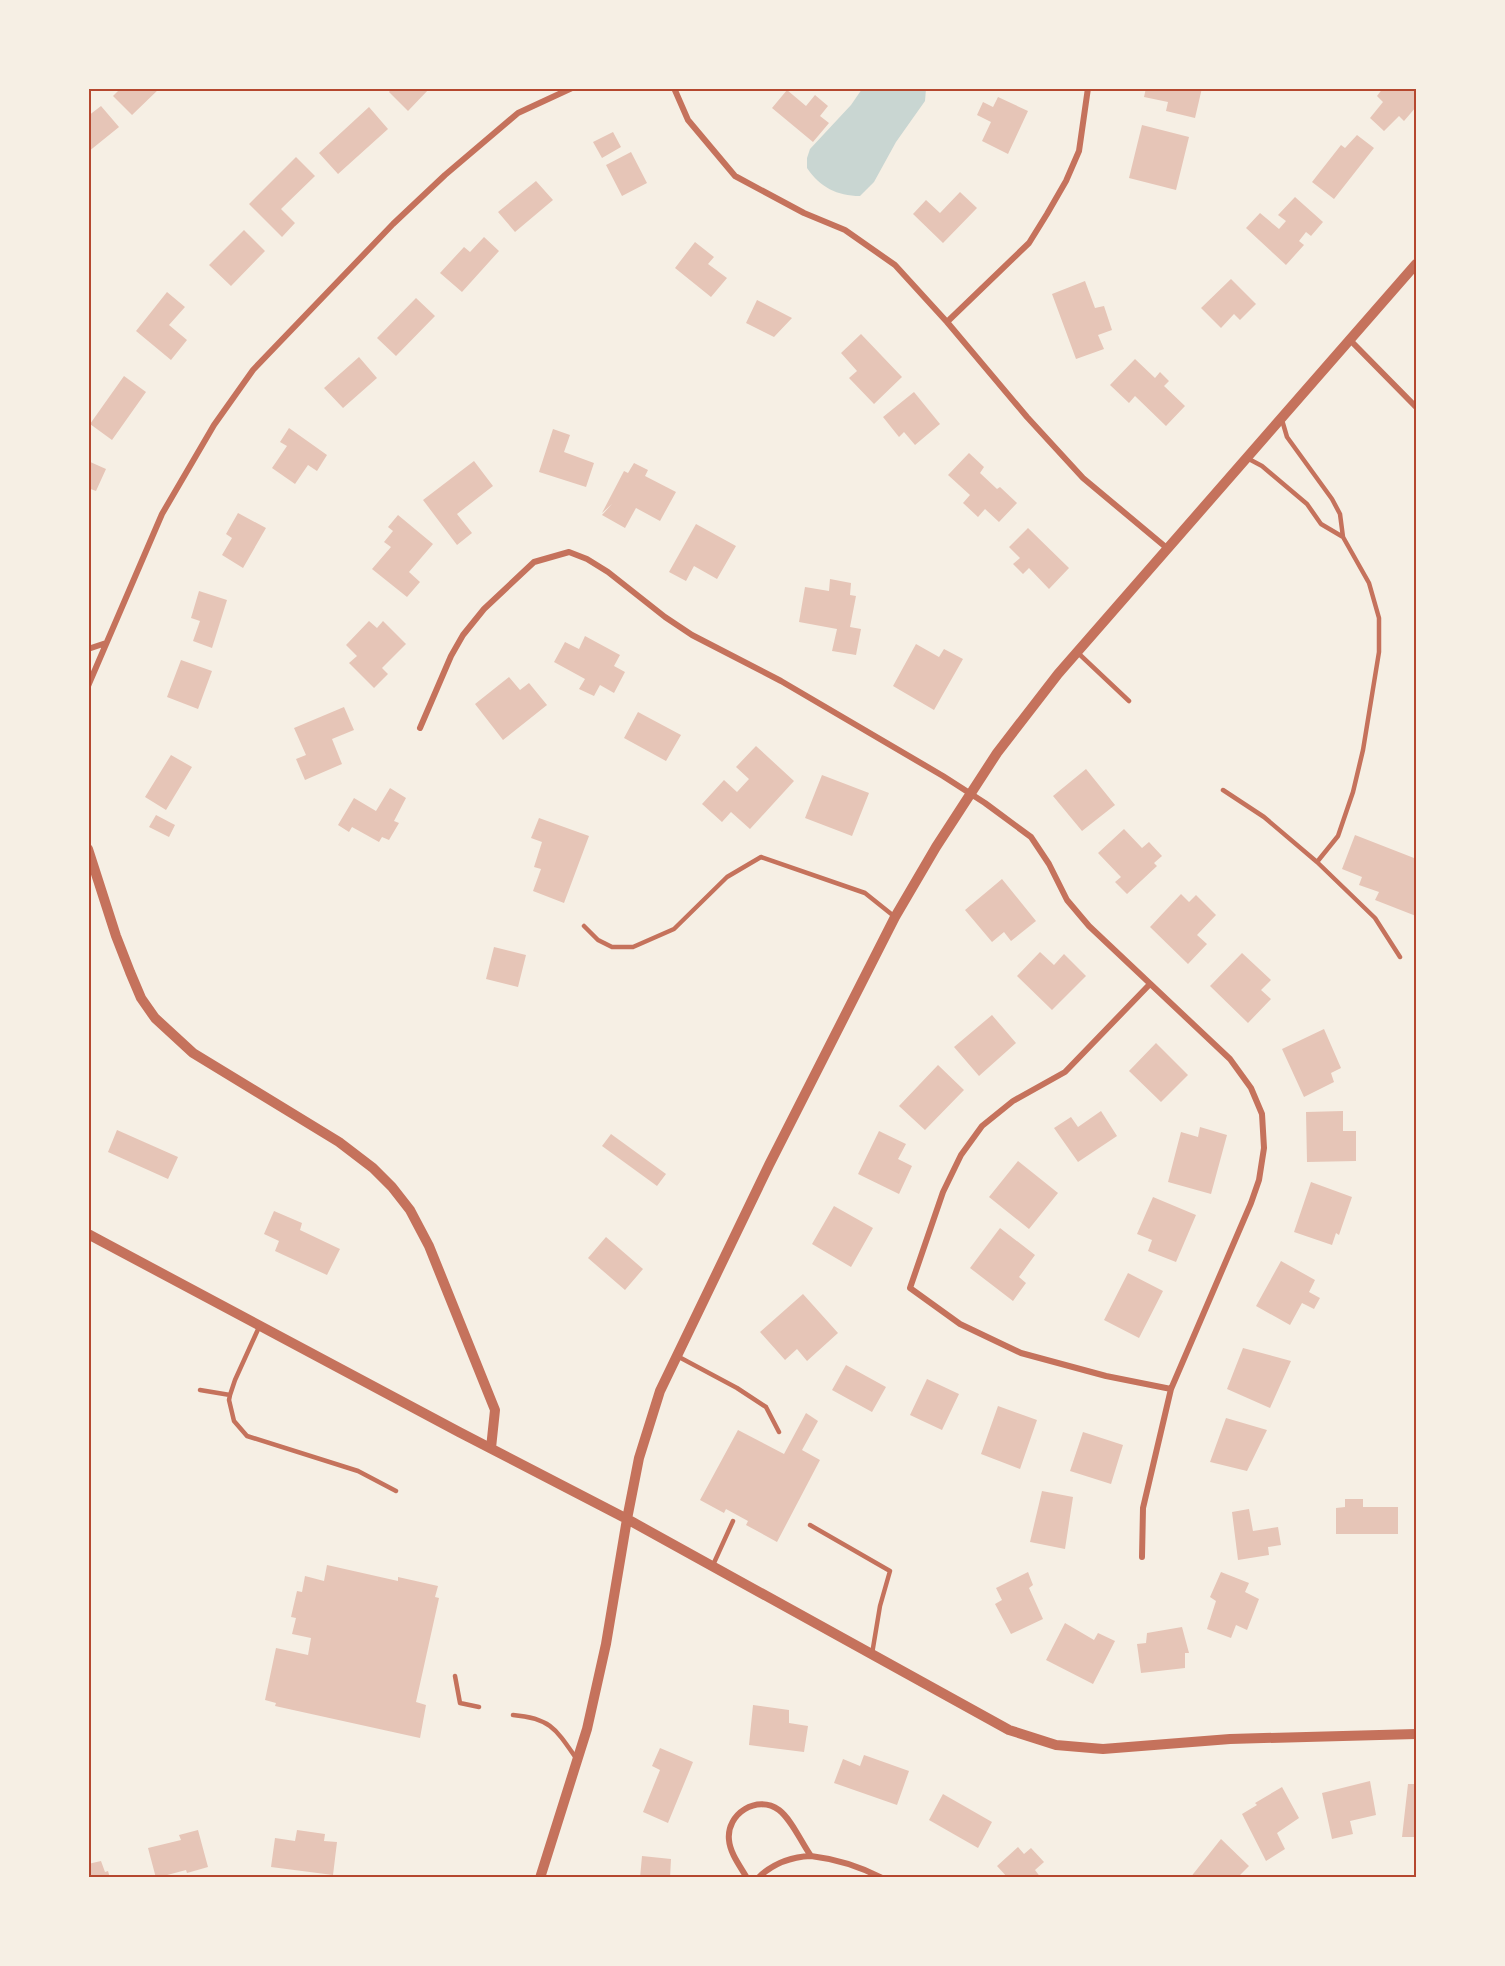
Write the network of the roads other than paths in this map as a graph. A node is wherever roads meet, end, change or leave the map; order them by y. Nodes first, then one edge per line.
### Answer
1 (572, 88) edge
2 (674, 88) edge
3 (1088, 88) edge
4 (1416, 264) edge
5 (947, 322) junction
6 (1351, 341) junction
7 (1416, 407) edge
8 (1282, 419) junction
9 (1247, 458) junction
10 (1342, 537) junction
11 (1167, 549) junction
12 (106, 643) junction
13 (88, 650) edge
14 (1077, 652) junction
15 (88, 686) edge
16 (1129, 701) dead end
17 (420, 728) dead end
18 (1223, 790) dead end
19 (970, 793) junction
20 (88, 849) edge
21 (1317, 862) junction
22 (895, 917) junction
23 (584, 926) dead end
24 (1400, 957) dead end
25 (1150, 984) junction
26 (88, 1234) edge
27 (260, 1325) junction
28 (677, 1356) junction
29 (1171, 1389) junction
30 (200, 1390) dead end
31 (230, 1395) junction
32 (778, 1432) dead end
33 (491, 1448) junction
34 (396, 1491) dead end
35 (627, 1519) junction
36 (734, 1521) dead end
37 (810, 1525) dead end
38 (1142, 1557) dead end
39 (712, 1566) junction
40 (872, 1654) junction
41 (455, 1676) dead end
42 (479, 1707) dead end
43 (513, 1715) dead end
44 (1416, 1734) edge
45 (578, 1759) junction
46 (811, 1856) junction
47 (540, 1878) edge
48 (747, 1878) edge
49 (758, 1878) edge
50 (882, 1878) edge

1 - 12 street
2 - 5 street
3 - 5 street
4 - 6 street
5 - 11 street
6 - 7 street
6 - 8 street
8 - 9 street
8 - 10 lane
9 - 10 lane
9 - 11 street
10 - 21 lane
11 - 14 street
12 - 13 street
12 - 15 street
14 - 16 lane
14 - 19 street
17 - 19 street
18 - 21 lane
19 - 22 street
19 - 25 street
20 - 33 street
21 - 24 lane
22 - 23 lane
22 - 28 street
25 - 29 street
25 - 29 street
26 - 27 street
27 - 31 lane
27 - 33 street
28 - 32 lane
28 - 35 street
29 - 38 street
30 - 31 lane
31 - 34 lane
33 - 35 street
35 - 39 street
35 - 45 street
36 - 39 lane
37 - 40 lane
39 - 40 street
40 - 44 street
41 - 42 lane
43 - 45 lane
45 - 47 street
46 - 48 street
46 - 49 street
46 - 50 street

